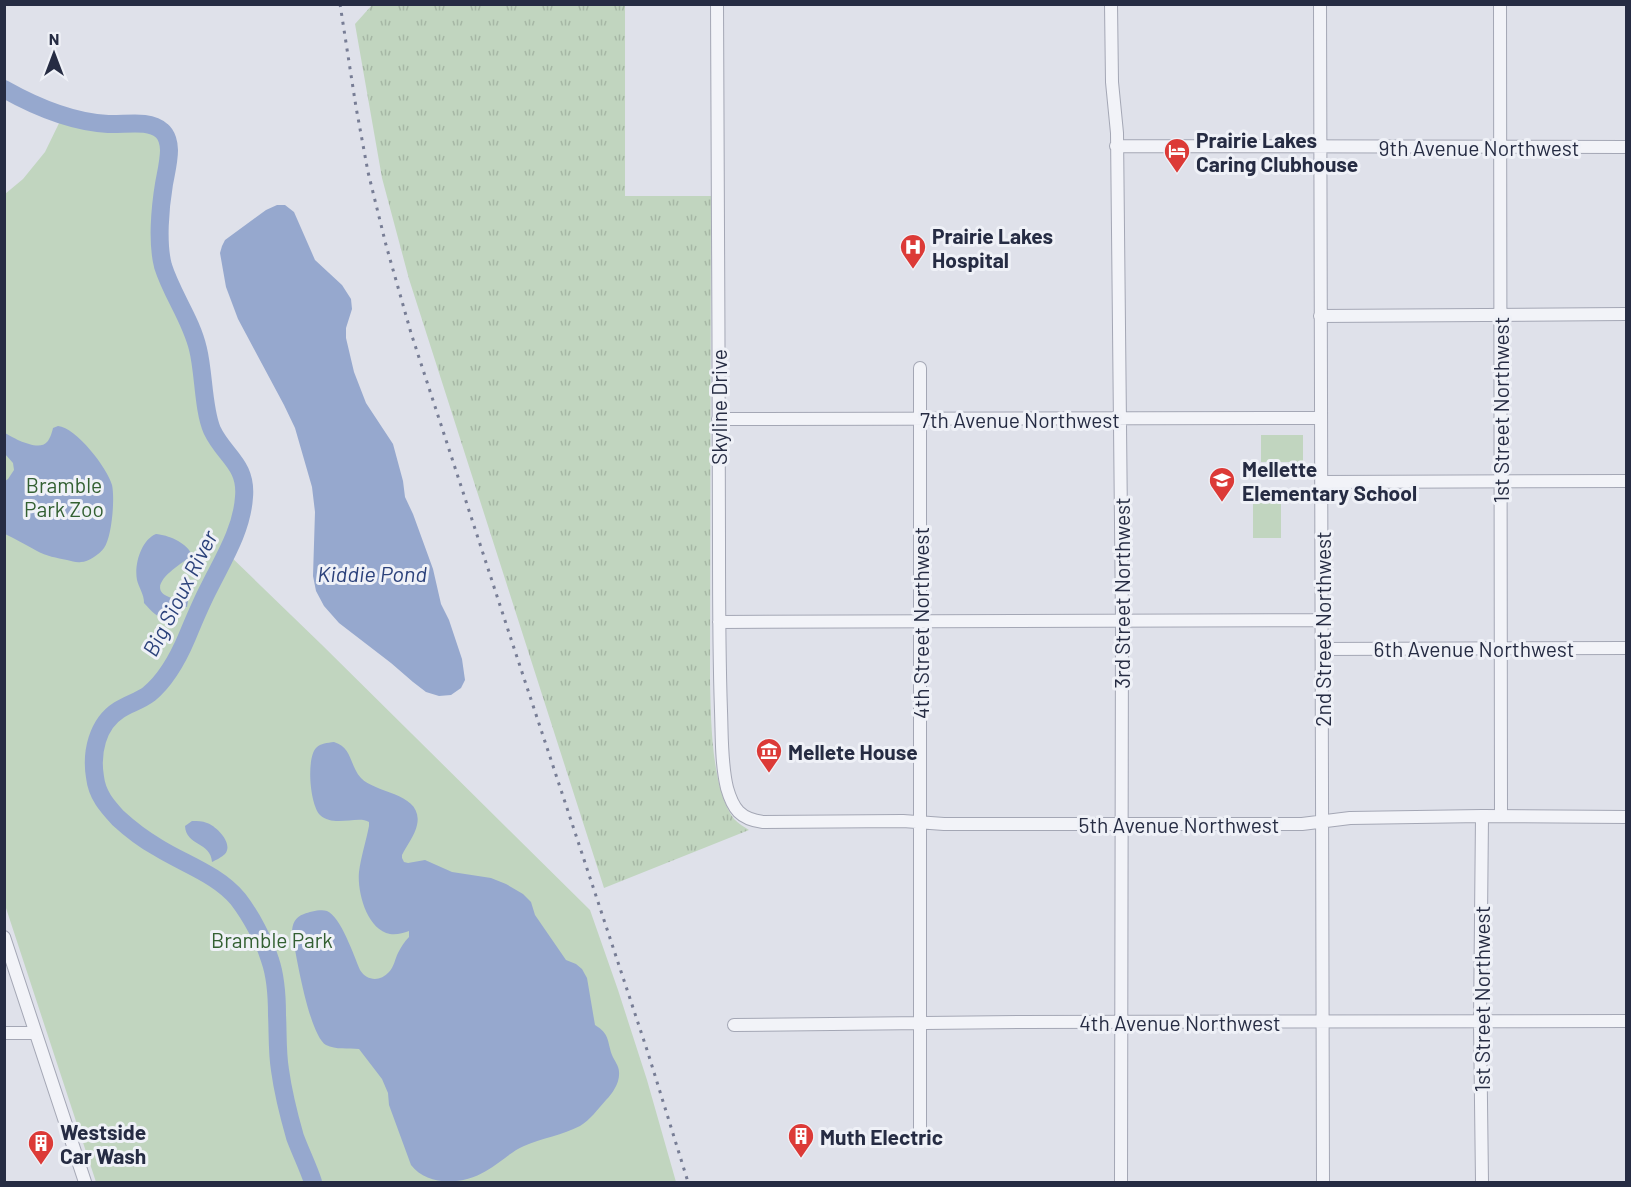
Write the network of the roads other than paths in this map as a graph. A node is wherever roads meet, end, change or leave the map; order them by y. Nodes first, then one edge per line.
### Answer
1 (717, 4) edge
2 (1111, 4) edge
3 (1320, 4) edge
4 (1500, 4) edge
5 (1116, 146) junction
6 (1320, 147) junction
7 (1500, 147) junction
8 (1626, 147) edge
9 (1626, 314) edge
10 (1500, 315) junction
11 (1320, 316) junction
12 (920, 368) dead end
13 (1120, 418) junction
14 (1321, 418) junction
15 (718, 419) junction
16 (920, 419) junction
17 (1626, 481) edge
18 (1322, 482) junction
19 (1501, 482) junction
20 (1122, 620) junction
21 (1322, 620) junction
22 (719, 621) junction
23 (920, 621) junction
24 (1500, 648) junction
25 (1626, 648) edge
26 (1322, 649) junction
27 (735, 808) joint
28 (1482, 816) junction
29 (1501, 816) junction
30 (1626, 817) edge
31 (1322, 821) junction
32 (921, 822) junction
33 (1121, 824) junction
34 (4, 937) edge
35 (1626, 1020) edge
36 (1121, 1022) junction
37 (1323, 1022) junction
38 (1480, 1022) junction
39 (921, 1023) junction
40 (734, 1025) dead end
41 (4, 1033) edge
42 (35, 1033) junction
43 (920, 1130) dead end
44 (85, 1182) edge
45 (1121, 1182) edge
46 (1323, 1182) edge
47 (1482, 1182) edge

1 - 15 street, Skyline Drive
2 - 5 street, 3rd Street Northwest
3 - 6 street, 2nd Street Northwest
4 - 7 street, 1st Street Northwest
5 - 6 street, 9th Avenue Northwest
5 - 13 street, 3rd Street Northwest
6 - 7 street, 9th Avenue Northwest
6 - 11 street, 2nd Street Northwest
7 - 8 street, 9th Avenue Northwest
7 - 10 street, 1st Street Northwest
9 - 10 street
10 - 11 street
10 - 19 street, 1st Street Northwest
11 - 14 street, 2nd Street Northwest
12 - 16 street, 4th Street Northwest
13 - 14 street, 7th Avenue Northwest
13 - 16 street, 7th Avenue Northwest
13 - 20 street, 3rd Street Northwest
14 - 18 street, 2nd Street Northwest
15 - 16 street, 7th Avenue Northwest
15 - 22 street, Skyline Drive
16 - 23 street, 4th Street Northwest
17 - 19 street
18 - 19 street
18 - 21 street, 2nd Street Northwest
19 - 24 street, 1st Street Northwest
20 - 21 street
20 - 23 street
20 - 33 street, 3rd Street Northwest
21 - 26 street, 2nd Street Northwest
22 - 23 street
22 - 27 street, Skyline Drive
23 - 32 street, 4th Street Northwest
24 - 25 street, 6th Avenue Northwest
24 - 26 street, 6th Avenue Northwest
24 - 29 street, 1st Street Northwest
26 - 31 street, 2nd Street Northwest
27 - 32 street, 5th Avenue Northwest
28 - 29 street, 5th Avenue Northwest
28 - 31 street, 5th Avenue Northwest
28 - 38 street, 1st Street Northwest
29 - 30 street, 5th Avenue Northwest
31 - 33 street, 5th Avenue Northwest
31 - 37 street, 2nd Street Northwest
32 - 33 street, 5th Avenue Northwest
32 - 39 street, 4th Street Northwest
33 - 36 street, 3rd Street Northwest
34 - 42 street
35 - 38 street, 4th Avenue Northwest
36 - 37 street, 4th Avenue Northwest
36 - 39 street, 4th Avenue Northwest
36 - 45 street, 3rd Street Northwest
37 - 38 street, 4th Avenue Northwest
37 - 46 street, 2nd Street Northwest
38 - 47 street, 1st Street Northwest
39 - 40 street, 4th Avenue Northwest
39 - 43 street, 4th Street Northwest
41 - 42 street
42 - 44 street

